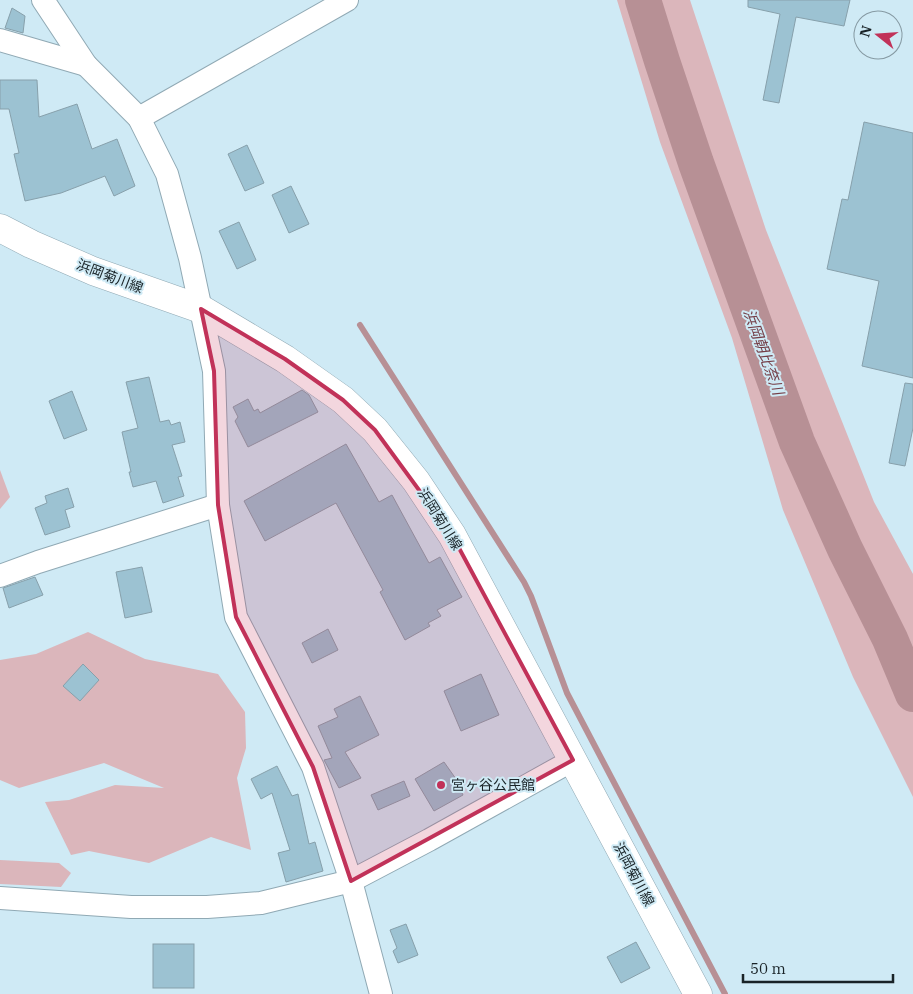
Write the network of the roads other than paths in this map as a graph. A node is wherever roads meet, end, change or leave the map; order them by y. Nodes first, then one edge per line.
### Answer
1 (44, 0) edge
2 (347, 0) edge
3 (0, 40) edge
4 (86, 65) junction
5 (139, 118) junction
6 (0, 228) edge
7 (202, 309) junction
8 (218, 505) junction
9 (0, 576) edge
10 (573, 760) junction
11 (351, 882) junction
12 (0, 898) edge
13 (381, 994) edge
14 (698, 994) edge

1 - 4 street
2 - 5 street
3 - 4 street
4 - 5 street
5 - 7 street
6 - 7 main road, 浜岡菊川線
7 - 8 street
7 - 10 main road, 浜岡菊川線
8 - 9 street
8 - 11 street
10 - 11 street
10 - 14 main road, 浜岡菊川線
11 - 12 street
11 - 13 street

